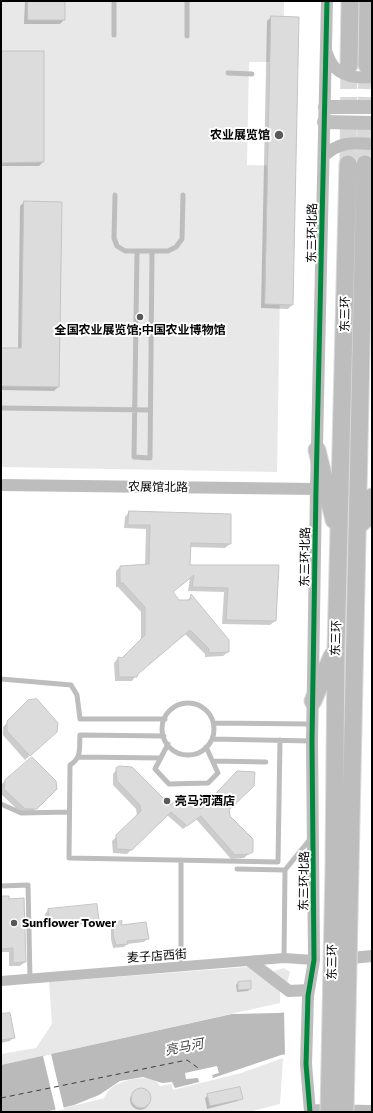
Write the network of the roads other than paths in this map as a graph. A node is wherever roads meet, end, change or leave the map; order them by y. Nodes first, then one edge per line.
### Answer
1 (114, 1) edge
2 (187, 1) edge
3 (327, 1) edge
4 (350, 1) edge
5 (368, 1) edge
6 (114, 35) dead end
7 (187, 36) dead end
8 (326, 50) junction
9 (349, 65) tunnel mouth
10 (370, 71) edge
11 (228, 73) dead end
12 (252, 74) dead end
13 (325, 107) junction
14 (372, 108) edge
15 (324, 122) junction
16 (372, 123) edge
17 (372, 144) edge
18 (324, 156) junction
19 (115, 195) dead end
20 (183, 195) dead end
21 (137, 251) junction
22 (152, 251) junction
23 (1, 408) edge
24 (136, 410) junction
25 (150, 410) junction
26 (317, 450) junction
27 (1, 485) edge
28 (316, 489) junction
29 (372, 497) edge
30 (358, 526) junction
31 (340, 541) junction
32 (336, 649) junction
33 (1, 679) edge
34 (313, 700) junction
35 (165, 719) junction
36 (214, 723) junction
37 (312, 724) junction
38 (164, 736) junction
39 (212, 740) junction
40 (280, 740) junction
41 (312, 741) junction
42 (168, 744) junction
43 (206, 747) junction
44 (79, 756) junction
45 (160, 758) junction
46 (213, 761) junction
47 (266, 762) dead end
48 (1, 804) edge
49 (69, 812) junction
50 (314, 833) junction
51 (181, 860) junction
52 (342, 868) junction
53 (237, 869) dead end
54 (286, 870) junction
55 (1, 886) edge
56 (372, 956) edge
57 (284, 958) junction
58 (314, 960) junction
59 (251, 962) junction
60 (181, 968) junction
61 (30, 979) junction
62 (1, 981) edge
63 (308, 993) junction
64 (310, 1111) edge
65 (372, 1111) edge
66 (329, 1112) edge
67 (345, 1112) edge

1 - 6 lane
2 - 7 lane
3 - 8 street, 东三环北路
4 - 9 highway
5 - 10 highway
8 - 10 street
8 - 13 street, 东三环北路
11 - 12 lane
13 - 14 main road
13 - 15 street, 东三环北路
15 - 16 main road
15 - 18 street, 东三环北路
17 - 18 street
18 - 26 street, 东三环北路
19 - 21 lane
20 - 22 lane
21 - 22 lane
21 - 24 lane
22 - 25 lane
23 - 24 lane
24 - 25 lane
24 - 25 lane
26 - 28 street, 东三环北路
26 - 31 highway
27 - 28 street, 农展馆北路
28 - 34 street, 东三环北路
29 - 30 highway
30 - 31 highway, 东三环
30 - 52 highway, 东三环
31 - 32 highway, 东三环
32 - 34 highway
32 - 52 highway, 东三环
33 - 35 lane
34 - 37 street, 东三环北路
35 - 36 lane
35 - 38 lane
36 - 37 lane
36 - 39 lane
37 - 41 street, 东三环北路
38 - 42 lane
38 - 44 lane
39 - 40 lane
39 - 43 lane
40 - 41 lane
40 - 51 lane
41 - 50 street, 东三环北路
42 - 43 lane
42 - 45 lane
43 - 46 lane
44 - 45 lane
44 - 49 lane
45 - 46 lane
46 - 47 lane
48 - 49 lane
49 - 51 lane
50 - 54 lane
50 - 58 street, 东三环北路
51 - 60 lane
52 - 66 highway, 东三环, bridge
52 - 67 highway, 东三环, bridge
53 - 54 lane
54 - 57 lane
55 - 61 lane
56 - 58 street
57 - 58 street, 麦子店西街
57 - 59 street, 麦子店西街
58 - 63 street, 东三环北路
59 - 60 street, 麦子店西街
59 - 63 street
60 - 61 street, 麦子店西街
61 - 62 street, 麦子店西街
63 - 64 street, 东三环北路
64 - 65 street

